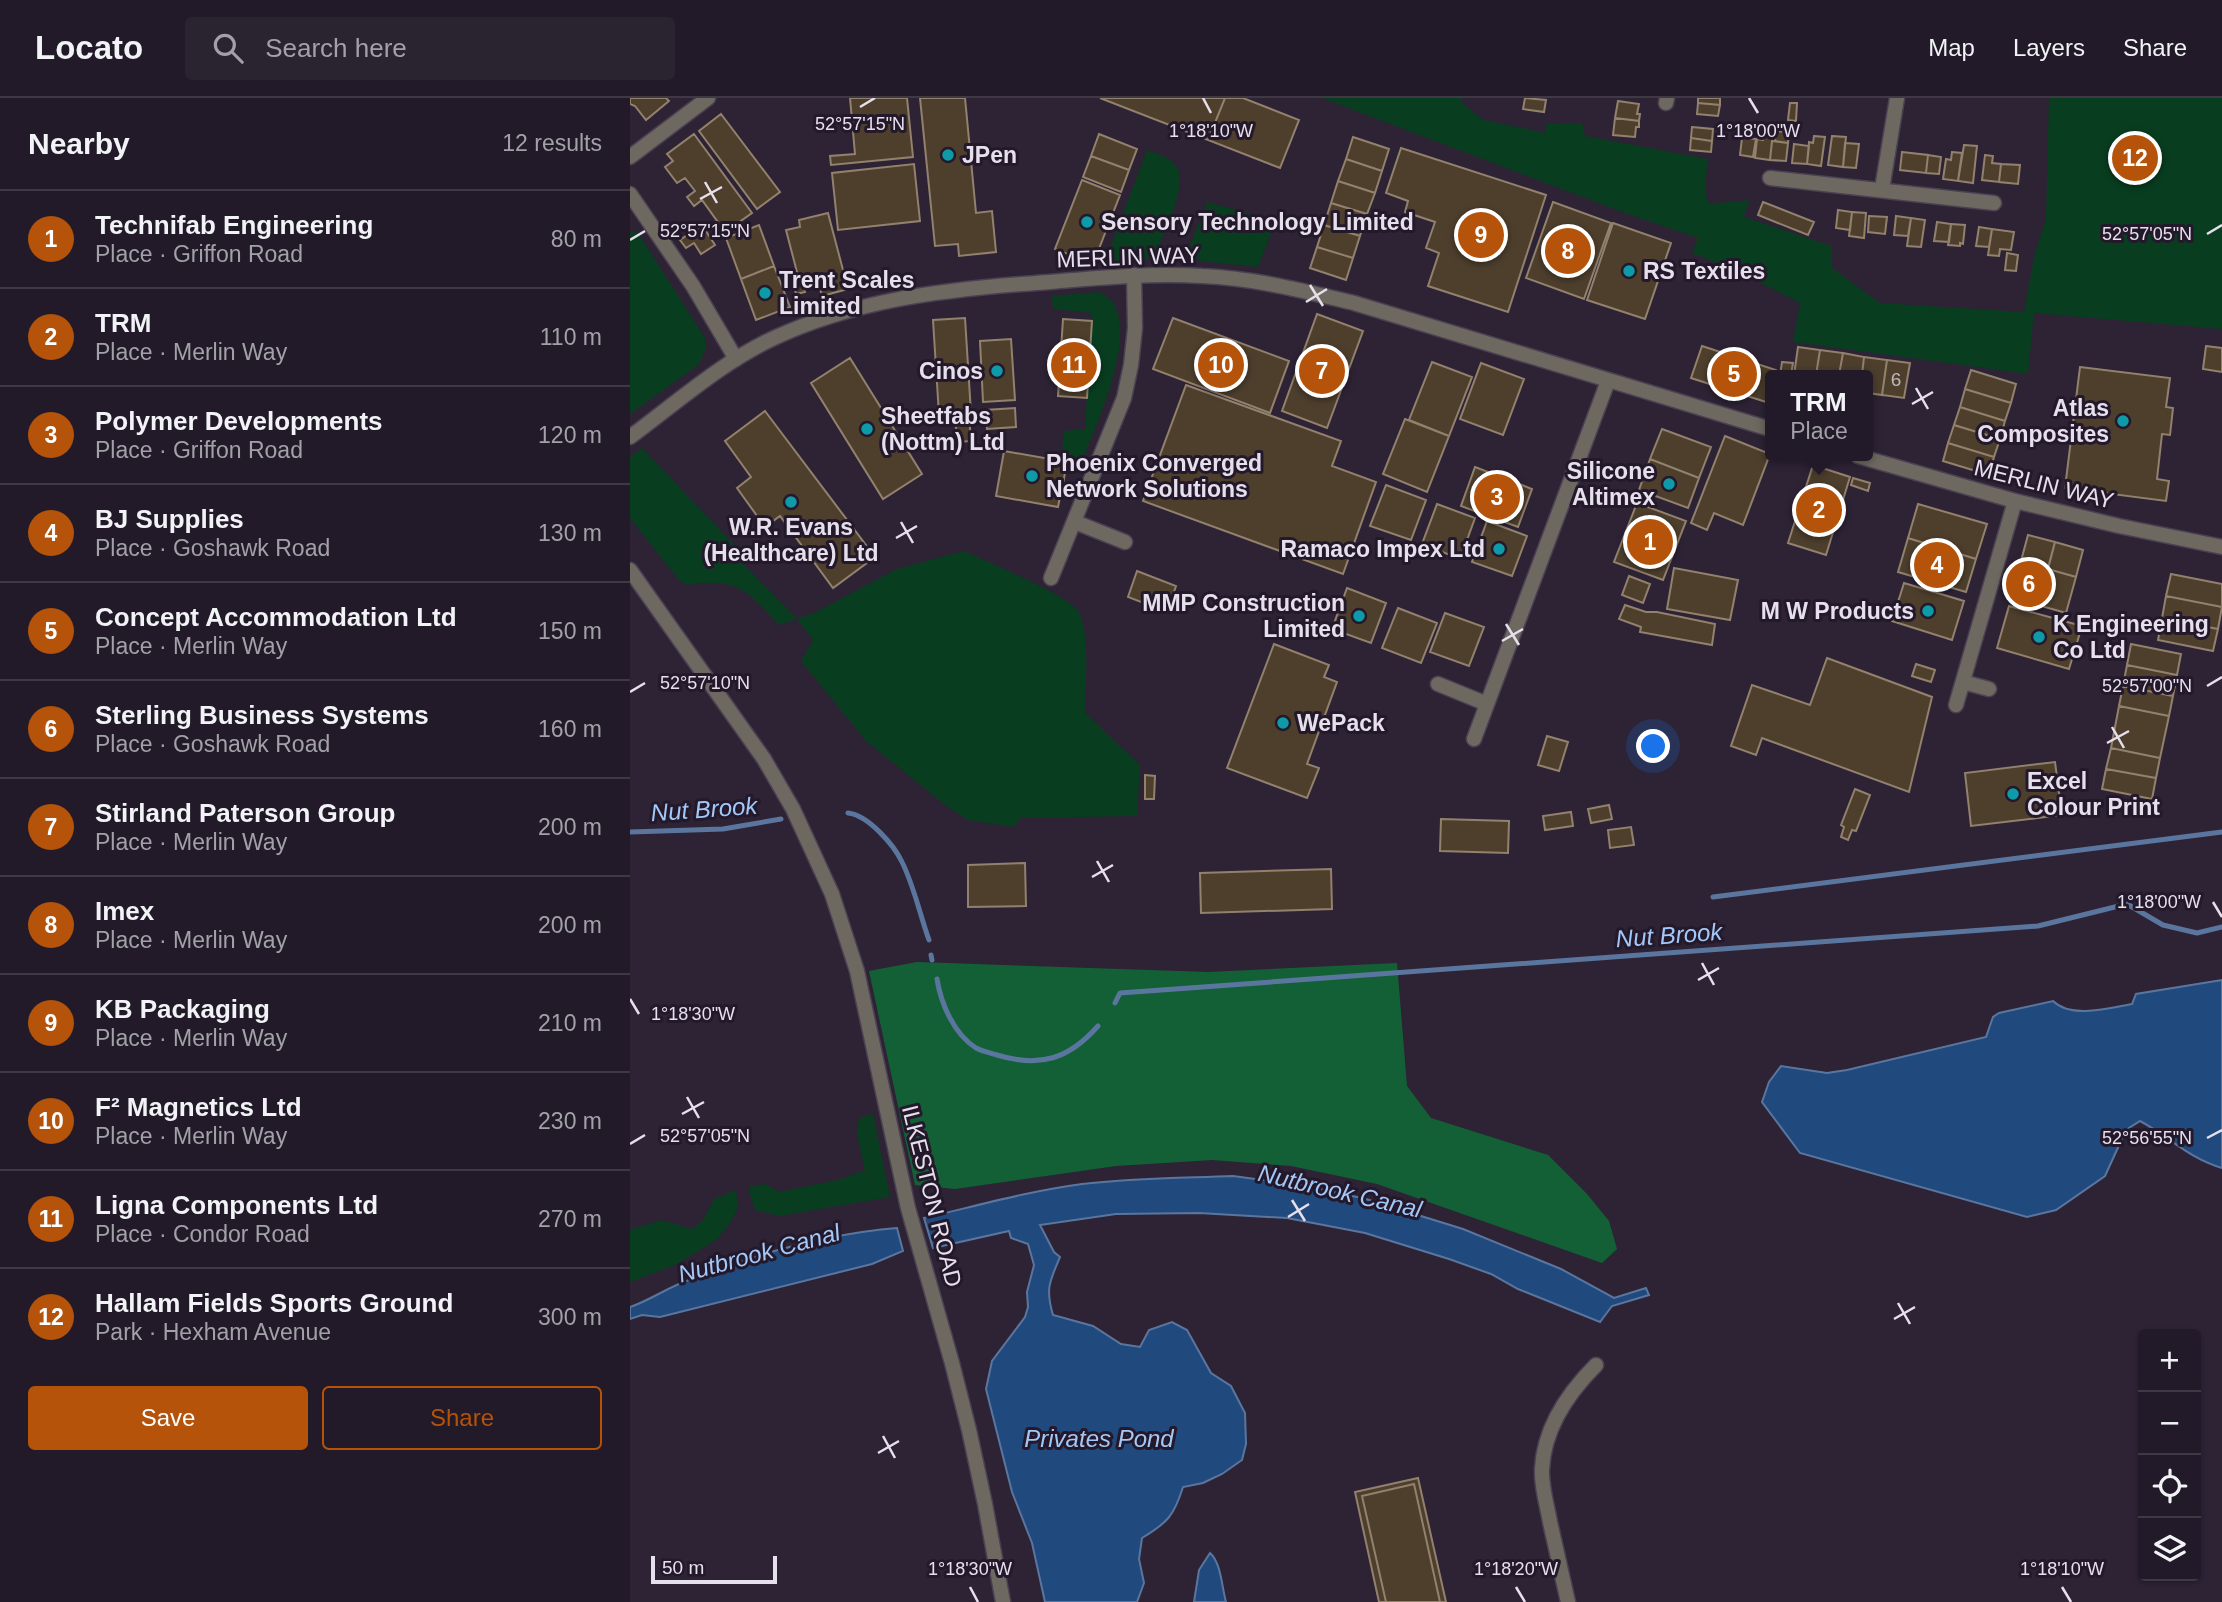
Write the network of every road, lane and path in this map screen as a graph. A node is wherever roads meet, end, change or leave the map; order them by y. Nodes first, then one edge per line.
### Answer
1 (708, 98) edge
2 (1897, 98) edge
3 (630, 157) edge
4 (1770, 178) dead end
5 (1882, 189) junction
6 (630, 194) edge
7 (1994, 203) dead end
8 (1134, 275) junction
9 (736, 359) junction
10 (1608, 381) junction
11 (1765, 428) edge
12 (630, 437) edge
13 (1873, 460) edge
14 (2015, 502) junction
15 (1075, 522) junction
16 (1125, 542) dead end
17 (2222, 547) edge
18 (630, 570) edge
19 (1051, 578) dead end
20 (1963, 682) junction
21 (1438, 684) dead end
22 (1989, 689) dead end
23 (1487, 704) junction
24 (1956, 705) dead end
25 (1474, 739) dead end
26 (1595, 1365) dead end
27 (1003, 1602) edge
28 (1568, 1602) edge

1 - 3 street
2 - 5 street
4 - 5 street
5 - 7 street
6 - 9 street
8 - 9 street, MERLIN WAY
8 - 10 street, MERLIN WAY
8 - 15 street
9 - 12 street, MERLIN WAY
10 - 11 street, MERLIN WAY
10 - 23 street
13 - 14 street, MERLIN WAY
14 - 17 street, MERLIN WAY
14 - 20 street
15 - 16 street
15 - 19 street
18 - 27 street, ILKESTON ROAD
20 - 22 street
20 - 24 street
21 - 23 street
23 - 25 street
26 - 28 street

